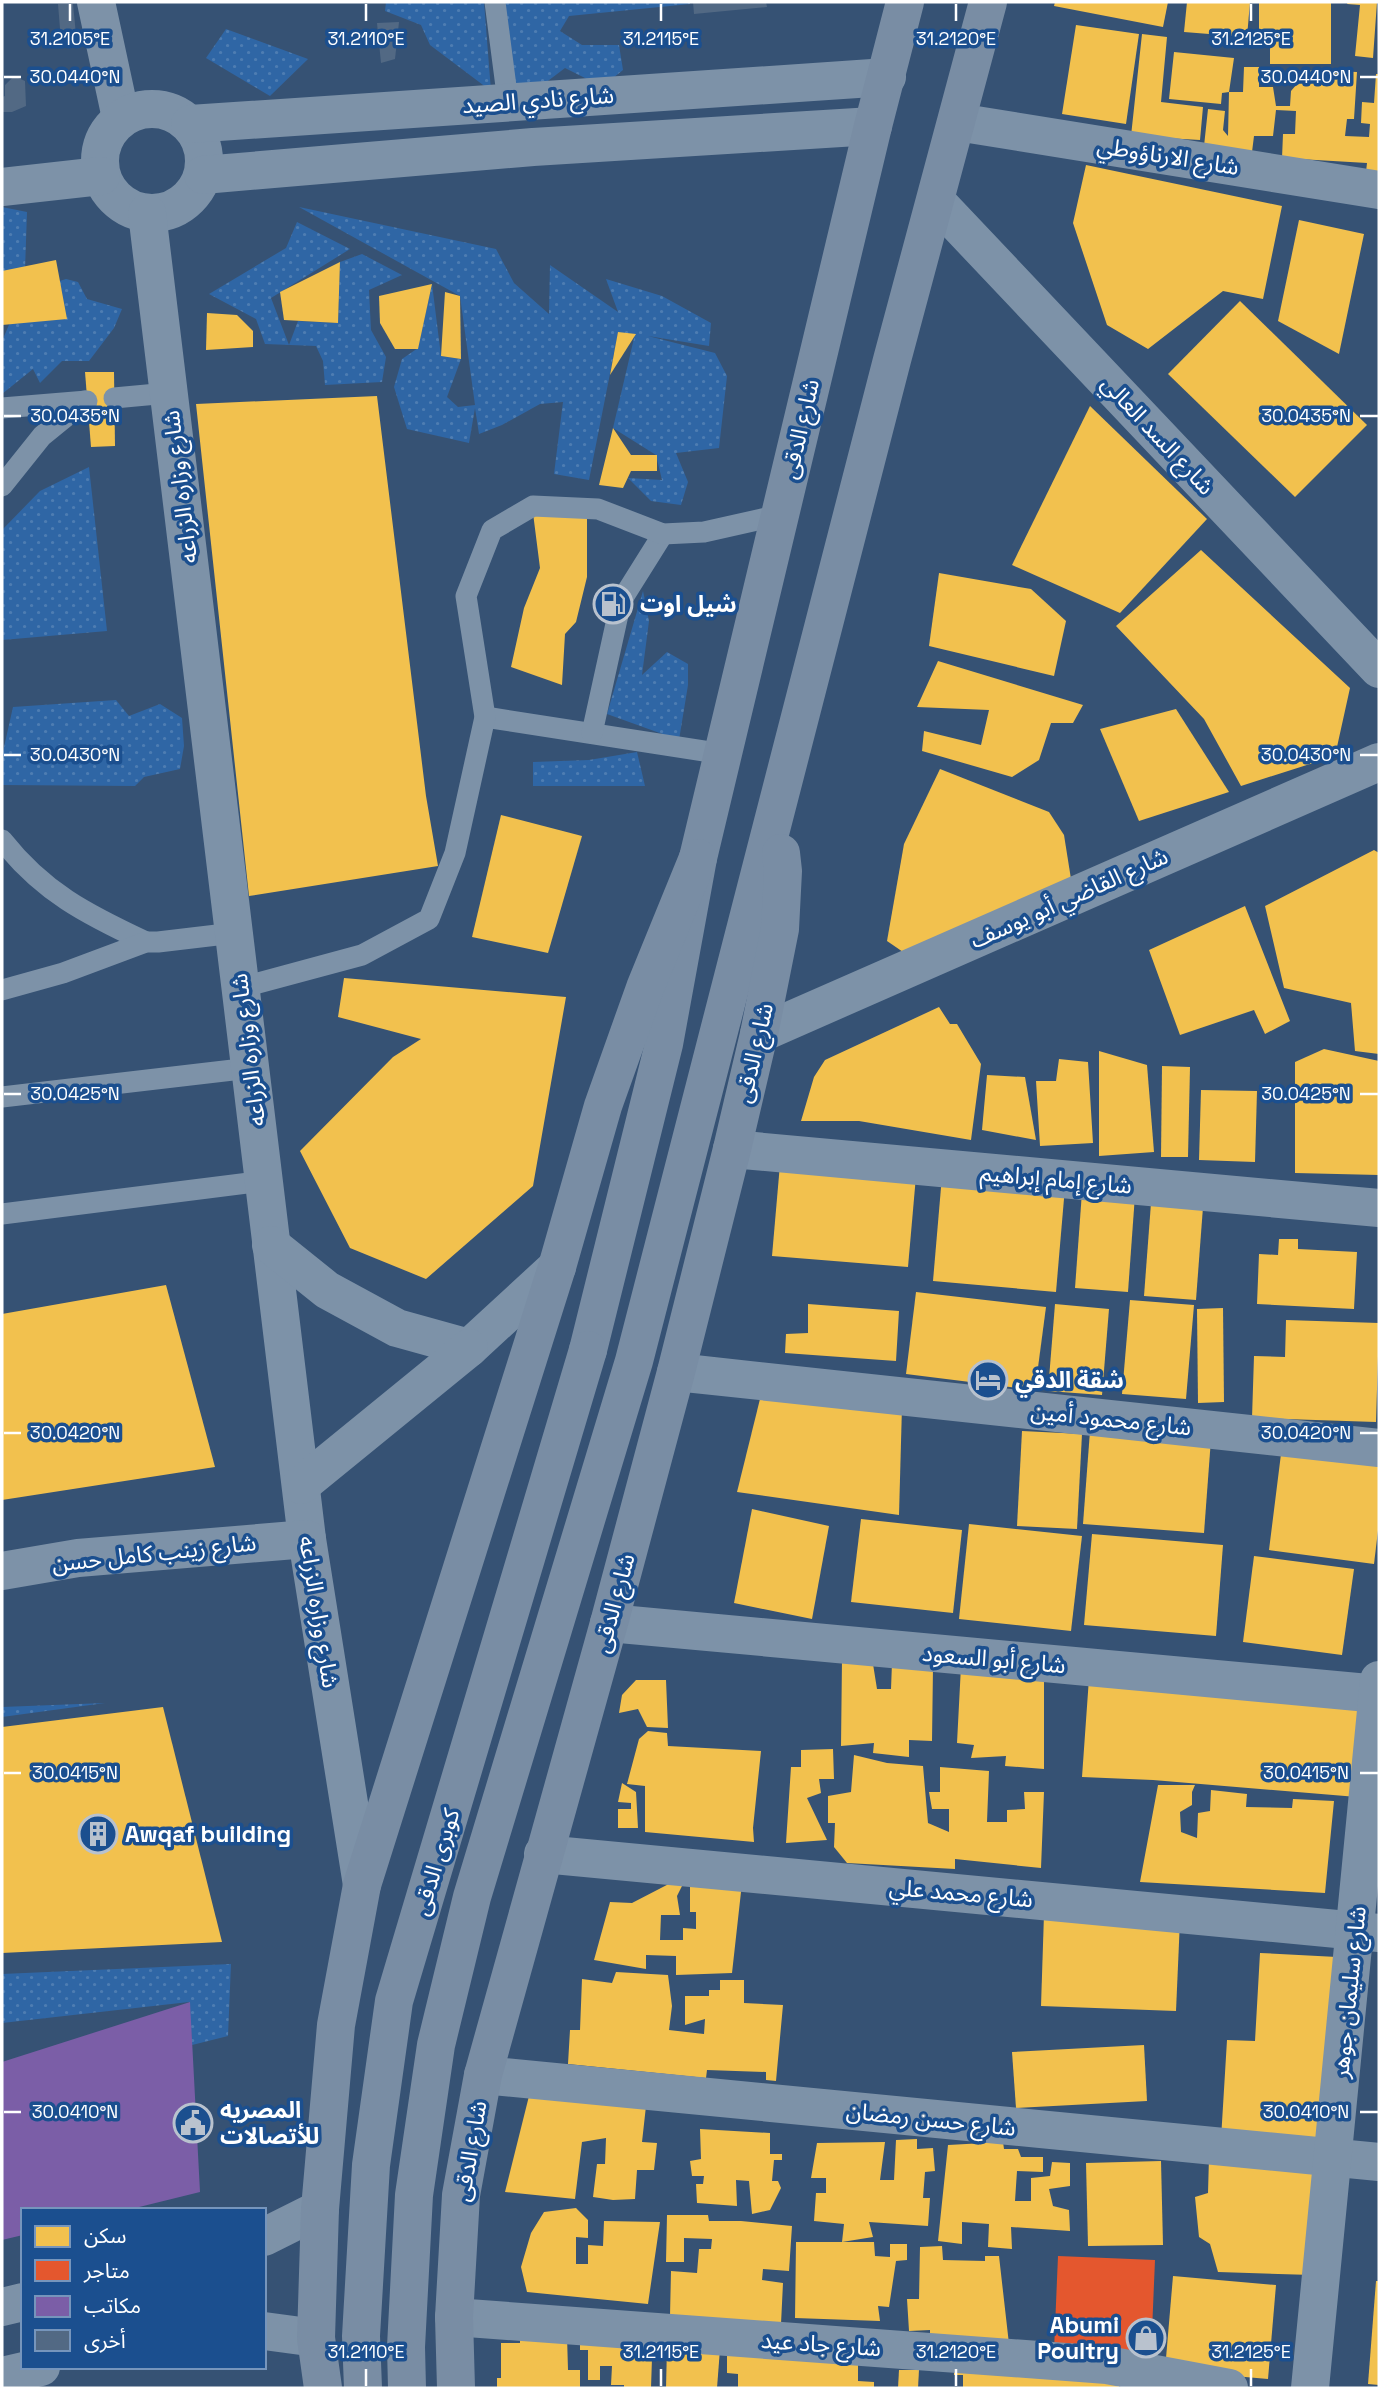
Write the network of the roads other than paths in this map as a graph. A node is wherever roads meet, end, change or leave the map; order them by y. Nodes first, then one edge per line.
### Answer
1 (96, 2) edge
2 (495, 2) edge
3 (905, 2) edge
4 (988, 2) edge
5 (887, 76) junction
6 (518, 102) junction
7 (121, 118) junction
8 (957, 122) junction
9 (190, 124) junction
10 (873, 126) junction
11 (533, 147) junction
12 (203, 175) junction
13 (101, 176) junction
14 (2, 187) edge
15 (1379, 190) edge
16 (936, 201) junction
17 (147, 213) junction
18 (168, 393) junction
19 (114, 398) dead end
20 (2, 408) edge
21 (2, 486) edge
22 (780, 515) junction
23 (663, 534) junction
24 (1379, 669) edge
25 (485, 717) junction
26 (592, 733) junction
27 (723, 754) junction
28 (1379, 762) edge
29 (776, 818) junction
30 (2, 840) edge
31 (698, 858) junction
32 (234, 933) junction
33 (146, 942) junction
34 (240, 988) junction
35 (2, 990) edge
36 (759, 1034) junction
37 (250, 1068) junction
38 (2, 1097) edge
39 (732, 1149) junction
40 (264, 1181) junction
41 (1379, 1208) edge
42 (2, 1214) edge
43 (271, 1245) junction
44 (557, 1267) junction
45 (470, 1348) junction
46 (588, 1350) joint
47 (634, 1362) joint
48 (676, 1372) junction
49 (1379, 1448) edge
50 (301, 1485) junction
51 (307, 1539) junction
52 (2, 1571) edge
53 (609, 1623) junction
54 (1379, 1689) edge
55 (543, 1854) junction
56 (362, 1885) junction
57 (1368, 1932) edge
58 (483, 2075) junction
59 (1331, 2158) junction
60 (1379, 2162) edge
61 (320, 2210) junction
62 (266, 2236) edge
63 (21, 2302) edge
64 (2, 2307) edge
65 (453, 2317) junction
66 (266, 2331) edge
67 (316, 2338) junction
68 (32, 2369) edge
69 (2, 2376) edge
70 (323, 2388) edge
71 (363, 2388) edge
72 (382, 2388) edge
73 (407, 2388) edge
74 (456, 2388) edge
75 (1229, 2388) edge
76 (1310, 2388) edge

1 - 7 street
2 - 6 lane
3 - 5 main road, شارع الدقى
4 - 8 main road, شارع الدقى
5 - 6 street, شارع نادي الصيد
5 - 10 main road, شارع الدقى
6 - 9 street, شارع نادي الصيد
6 - 11 street
7 - 9 street
7 - 13 street
8 - 15 street, شارع الارناؤوطي
8 - 16 main road, شارع الدقى
9 - 12 street
10 - 11 street, شارع نادي الصيد
10 - 22 main road, شارع الدقى
11 - 12 street, شارع نادي الصيد
12 - 17 street
13 - 14 street
13 - 17 street
16 - 24 street, شارع السد العالي
16 - 29 main road, شارع الدقى
17 - 18 street, شارع وزاره الزراعه
18 - 19 lane
18 - 32 street, شارع وزاره الزراعه
20 - 21 lane
22 - 23 lane
22 - 27 main road, شارع الدقى
23 - 25 lane
23 - 26 lane
25 - 26 lane
25 - 34 lane
26 - 27 lane
27 - 31 main road, شارع الدقى
28 - 36 street, شارع القاضي أبو يوسف
29 - 36 main road, شارع الدقى
29 - 47 main road, شارع الدقى
30 - 33 lane
31 - 44 main road, شارع الدقى
31 - 46 main road, شارع الدقى
32 - 33 lane
32 - 34 street, شارع وزاره الزراعه
33 - 35 lane
34 - 37 street, شارع وزاره الزراعه
36 - 39 main road, شارع الدقى
37 - 38 lane
37 - 40 street, شارع وزاره الزراعه
39 - 41 street, شارع إمام إبراهيم
39 - 48 main road, شارع الدقى
40 - 42 lane
40 - 43 street, شارع وزاره الزراعه
43 - 45 street
43 - 50 street, شارع وزاره الزراعه
44 - 45 street
44 - 56 main road, شارع الدقى
45 - 50 street
46 - 71 main road, كوبرى الدقى, bridge
47 - 73 main road, كوبرى الدقى
48 - 49 street, شارع محمود أمين
48 - 53 main road, شارع الدقى
50 - 51 street, شارع وزاره الزراعه
51 - 52 street, شارع زينب كامل حسن
51 - 56 street, شارع وزاره الزراعه
53 - 54 street, شارع أبو السعود
53 - 55 main road, شارع الدقى
54 - 57 street, شارع سليمان جوهر
55 - 57 street, شارع محمد علي
55 - 58 main road, شارع الدقى
56 - 61 main road, شارع الدقى
57 - 59 street, شارع سليمان جوهر
58 - 59 street, شارع حسن رمضان
58 - 65 main road, شارع الدقى
59 - 60 street, شارع حسن رمضان
59 - 76 street, شارع سليمان جوهر
61 - 62 street
61 - 67 main road, شارع الدقى
63 - 64 street
65 - 74 main road, شارع الدقى
65 - 75 street, شارع جاد عيد
66 - 67 street
67 - 70 main road, شارع الدقى
67 - 72 main road
68 - 69 street

